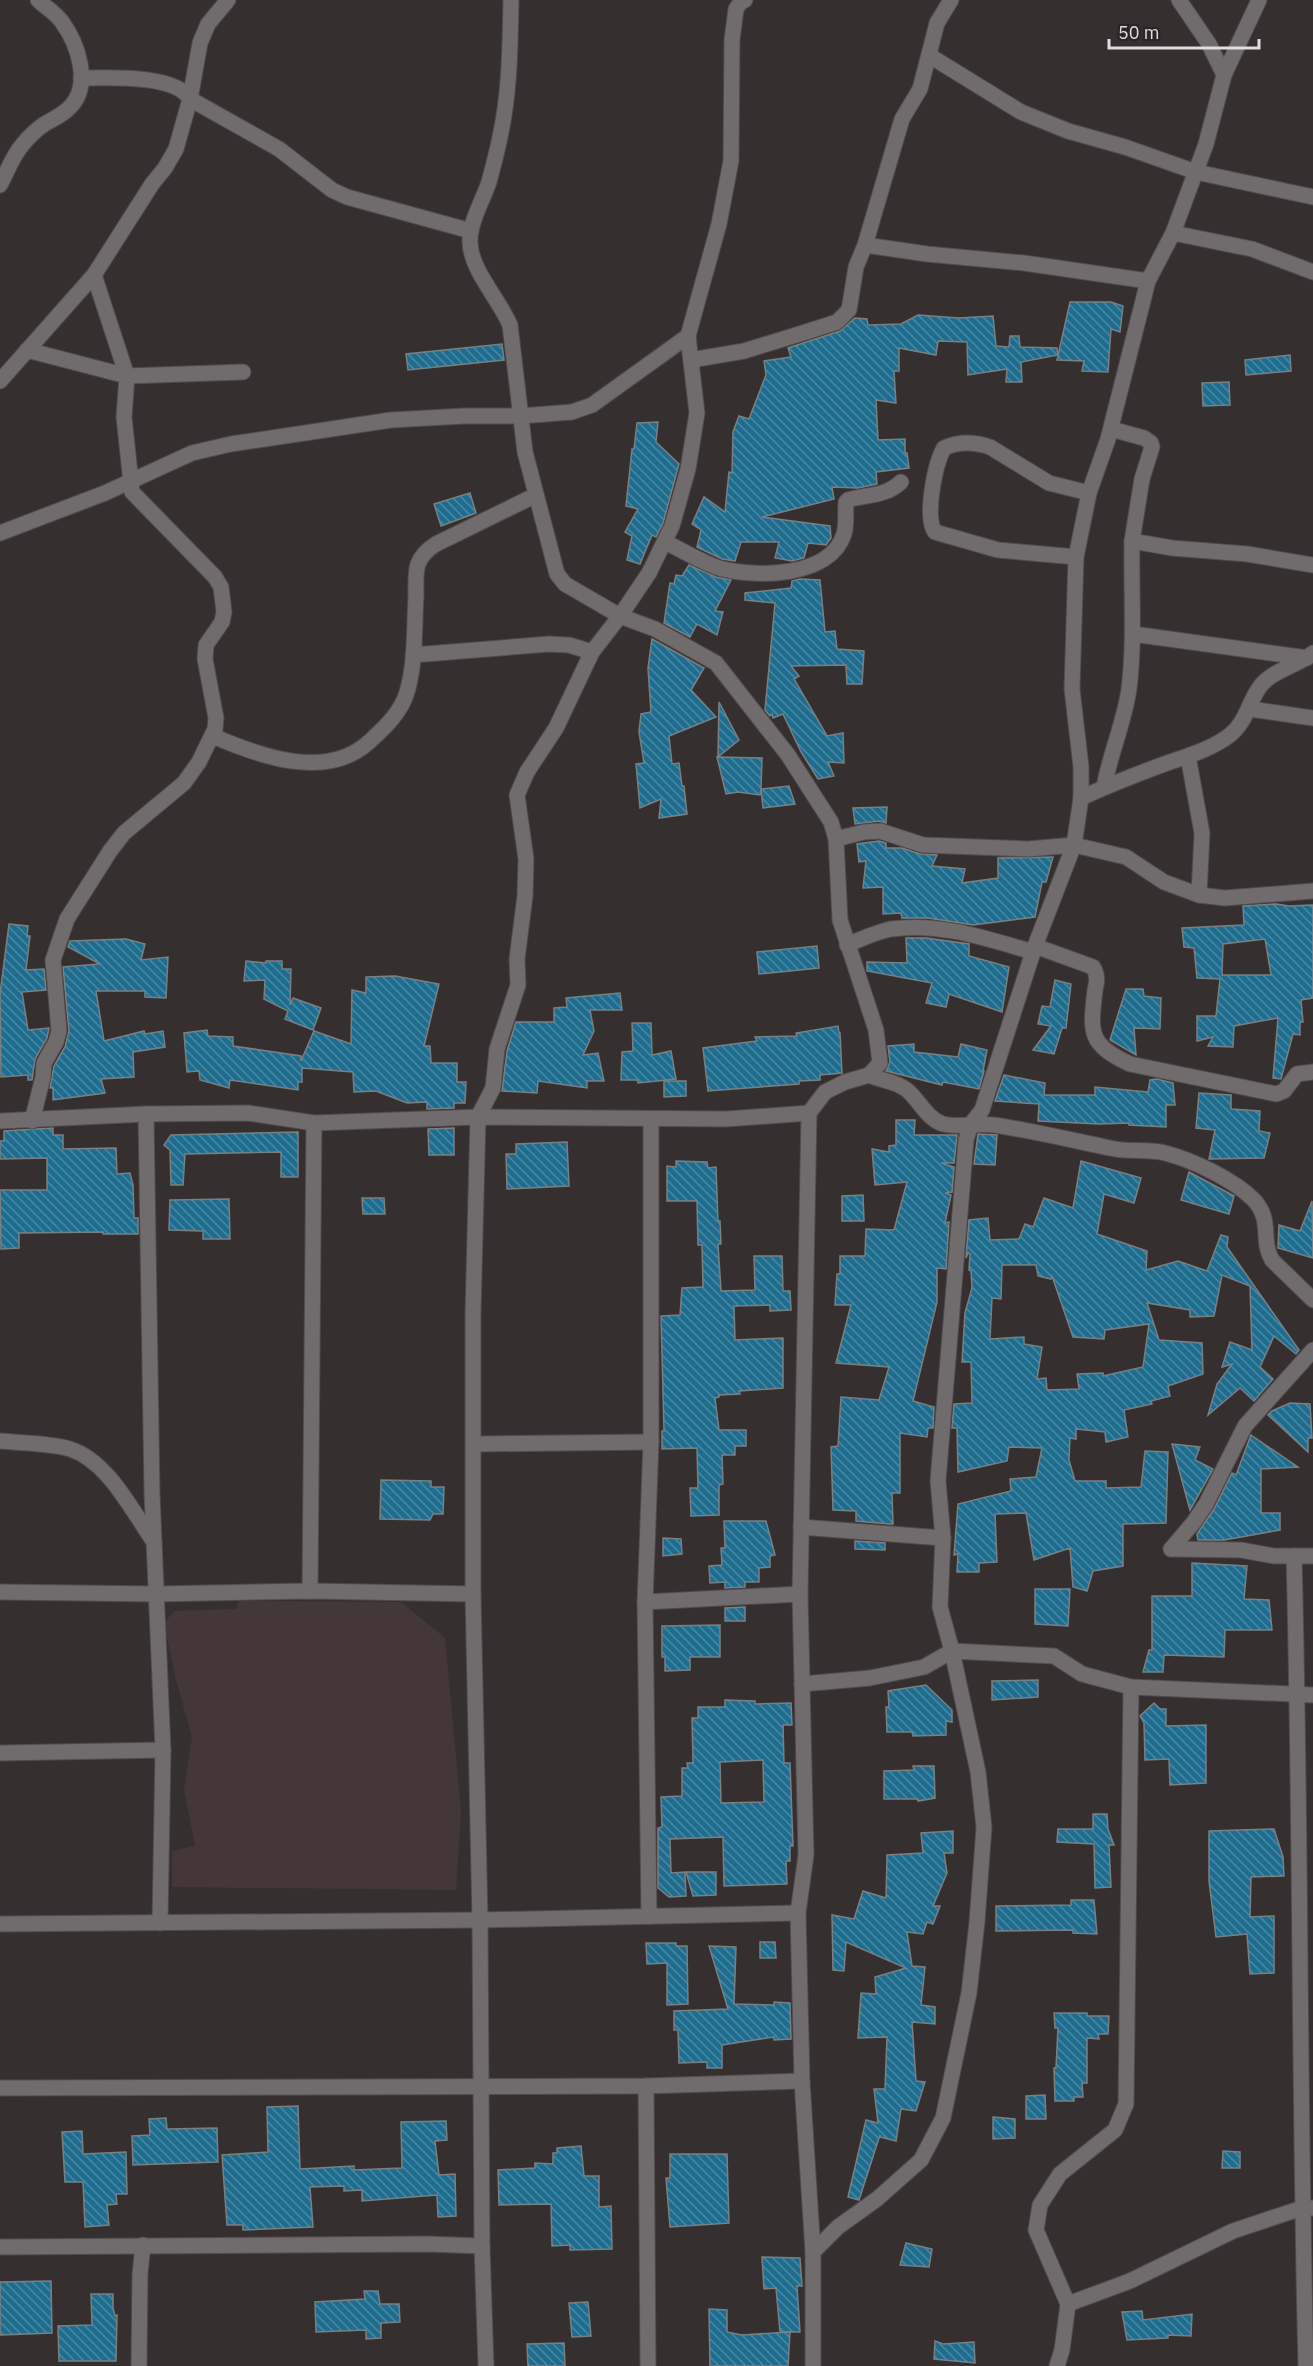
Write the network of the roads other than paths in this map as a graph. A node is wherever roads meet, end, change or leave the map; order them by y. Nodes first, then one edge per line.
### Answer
1 (38, 0) edge
2 (228, 0) edge
3 (511, 0) edge
4 (745, 0) edge
5 (951, 0) edge
6 (1179, 0) edge
7 (1259, 0) edge
8 (930, 56) junction
9 (1224, 75) junction
10 (81, 78) junction
11 (190, 99) junction
12 (1196, 172) junction
13 (0, 185) edge
14 (1313, 197) edge
15 (471, 231) junction
16 (1173, 233) junction
17 (865, 245) junction
18 (1313, 272) edge
19 (94, 275) junction
20 (1148, 281) junction
21 (688, 336) junction
22 (27, 350) junction
23 (691, 360) junction
24 (243, 372) dead end
25 (127, 376) junction
26 (0, 381) edge
27 (520, 416) junction
28 (1111, 429) junction
29 (130, 481) junction
30 (901, 482) dead end
31 (1089, 494) junction
32 (536, 495) junction
33 (0, 533) edge
34 (1132, 541) junction
35 (664, 542) junction
36 (1076, 557) junction
37 (1313, 565) edge
38 (621, 616) junction
39 (1133, 634) junction
40 (592, 652) junction
41 (412, 655) junction
42 (1310, 656) edge
43 (1250, 709) junction
44 (1313, 718) edge
45 (213, 736) junction
46 (1188, 756) junction
47 (1104, 788) junction
48 (1081, 798) junction
49 (836, 838) junction
50 (1074, 845) junction
51 (1313, 891) edge
52 (1199, 895) junction
53 (847, 945) junction
54 (1034, 949) junction
55 (1313, 1072) edge
56 (869, 1075) junction
57 (809, 1113) junction
58 (146, 1114) junction
59 (478, 1117) junction
60 (651, 1119) junction
61 (0, 1121) edge
62 (32, 1121) junction
63 (314, 1123) junction
64 (971, 1124) junction
65 (1313, 1300) edge
66 (1313, 1350) edge
67 (0, 1441) edge
68 (651, 1442) junction
69 (475, 1444) junction
70 (801, 1527) junction
71 (943, 1538) junction
72 (154, 1542) junction
73 (1313, 1556) edge
74 (1294, 1557) junction
75 (310, 1590) junction
76 (0, 1592) edge
77 (156, 1594) junction
78 (473, 1594) junction
79 (800, 1594) junction
80 (645, 1602) junction
81 (952, 1650) junction
82 (802, 1684) junction
83 (1131, 1687) junction
84 (1305, 1695) edge
85 (163, 1750) junction
86 (0, 1753) edge
87 (798, 1913) junction
88 (649, 1916) junction
89 (480, 1920) junction
90 (160, 1923) junction
91 (0, 1924) edge
92 (802, 2081) junction
93 (480, 2086) junction
94 (646, 2086) junction
95 (0, 2088) edge
96 (1307, 2208) edge
97 (143, 2245) junction
98 (482, 2246) junction
99 (0, 2247) edge
100 (813, 2252) junction
101 (1068, 2304) junction
102 (138, 2366) edge
103 (486, 2366) edge
104 (648, 2366) edge
105 (813, 2366) edge
106 (1057, 2366) edge
107 (1306, 2366) edge

1 - 10 street
2 - 11 street
3 - 15 street
4 - 21 street
5 - 8 street
6 - 9 street
7 - 9 street
8 - 12 street
8 - 17 street
9 - 12 street
10 - 11 street
10 - 13 street
11 - 15 street
11 - 19 street
12 - 14 street
12 - 16 street
15 - 27 street
16 - 18 street
16 - 20 street
17 - 20 street
17 - 23 street
19 - 22 street
19 - 25 street
20 - 28 street
21 - 23 street
21 - 27 street
22 - 25 street
22 - 26 street
23 - 35 street
24 - 25 street
25 - 29 street
27 - 29 street
27 - 32 street
28 - 31 street
28 - 34 street
29 - 33 street
29 - 45 street
30 - 35 street
31 - 36 street
31 - 36 street
32 - 38 street
32 - 41 street
34 - 37 street
34 - 39 street
35 - 38 street
36 - 48 street
38 - 40 street
38 - 49 street
39 - 42 street
39 - 47 street
40 - 41 street
40 - 59 street
41 - 45 street
42 - 43 street
43 - 44 street
43 - 46 street
45 - 62 street
46 - 47 street
46 - 52 street
47 - 48 street
48 - 50 street
49 - 50 street
49 - 53 street
50 - 52 street
50 - 54 street
51 - 52 street
53 - 54 street
53 - 56 street
54 - 55 street
54 - 64 street
56 - 57 street
56 - 64 street
57 - 60 street
57 - 70 street
58 - 62 street
58 - 63 street
58 - 72 street
59 - 60 street
59 - 63 street
59 - 69 street
60 - 68 street
61 - 62 street
63 - 75 street
64 - 65 street
64 - 71 street
66 - 74 street
67 - 72 street
68 - 69 street
68 - 80 street
69 - 78 street
70 - 71 street
70 - 79 street
71 - 81 street
72 - 77 street
73 - 74 street
74 - 84 street
75 - 77 street
75 - 78 street
76 - 77 street
77 - 85 street
78 - 89 street
79 - 80 street
79 - 82 street
80 - 88 street
81 - 82 street
81 - 83 street
81 - 100 street
82 - 87 street
83 - 84 street
83 - 101 street
84 - 96 street
85 - 86 street
85 - 90 street
87 - 88 street
87 - 92 street
88 - 89 street
89 - 90 street
89 - 93 street
90 - 91 street
92 - 94 street
92 - 100 street
93 - 94 street
93 - 95 street
93 - 98 street
94 - 104 street
96 - 101 street
96 - 107 street
97 - 98 street
97 - 99 street
97 - 102 street
98 - 103 street
100 - 105 street
101 - 106 street

